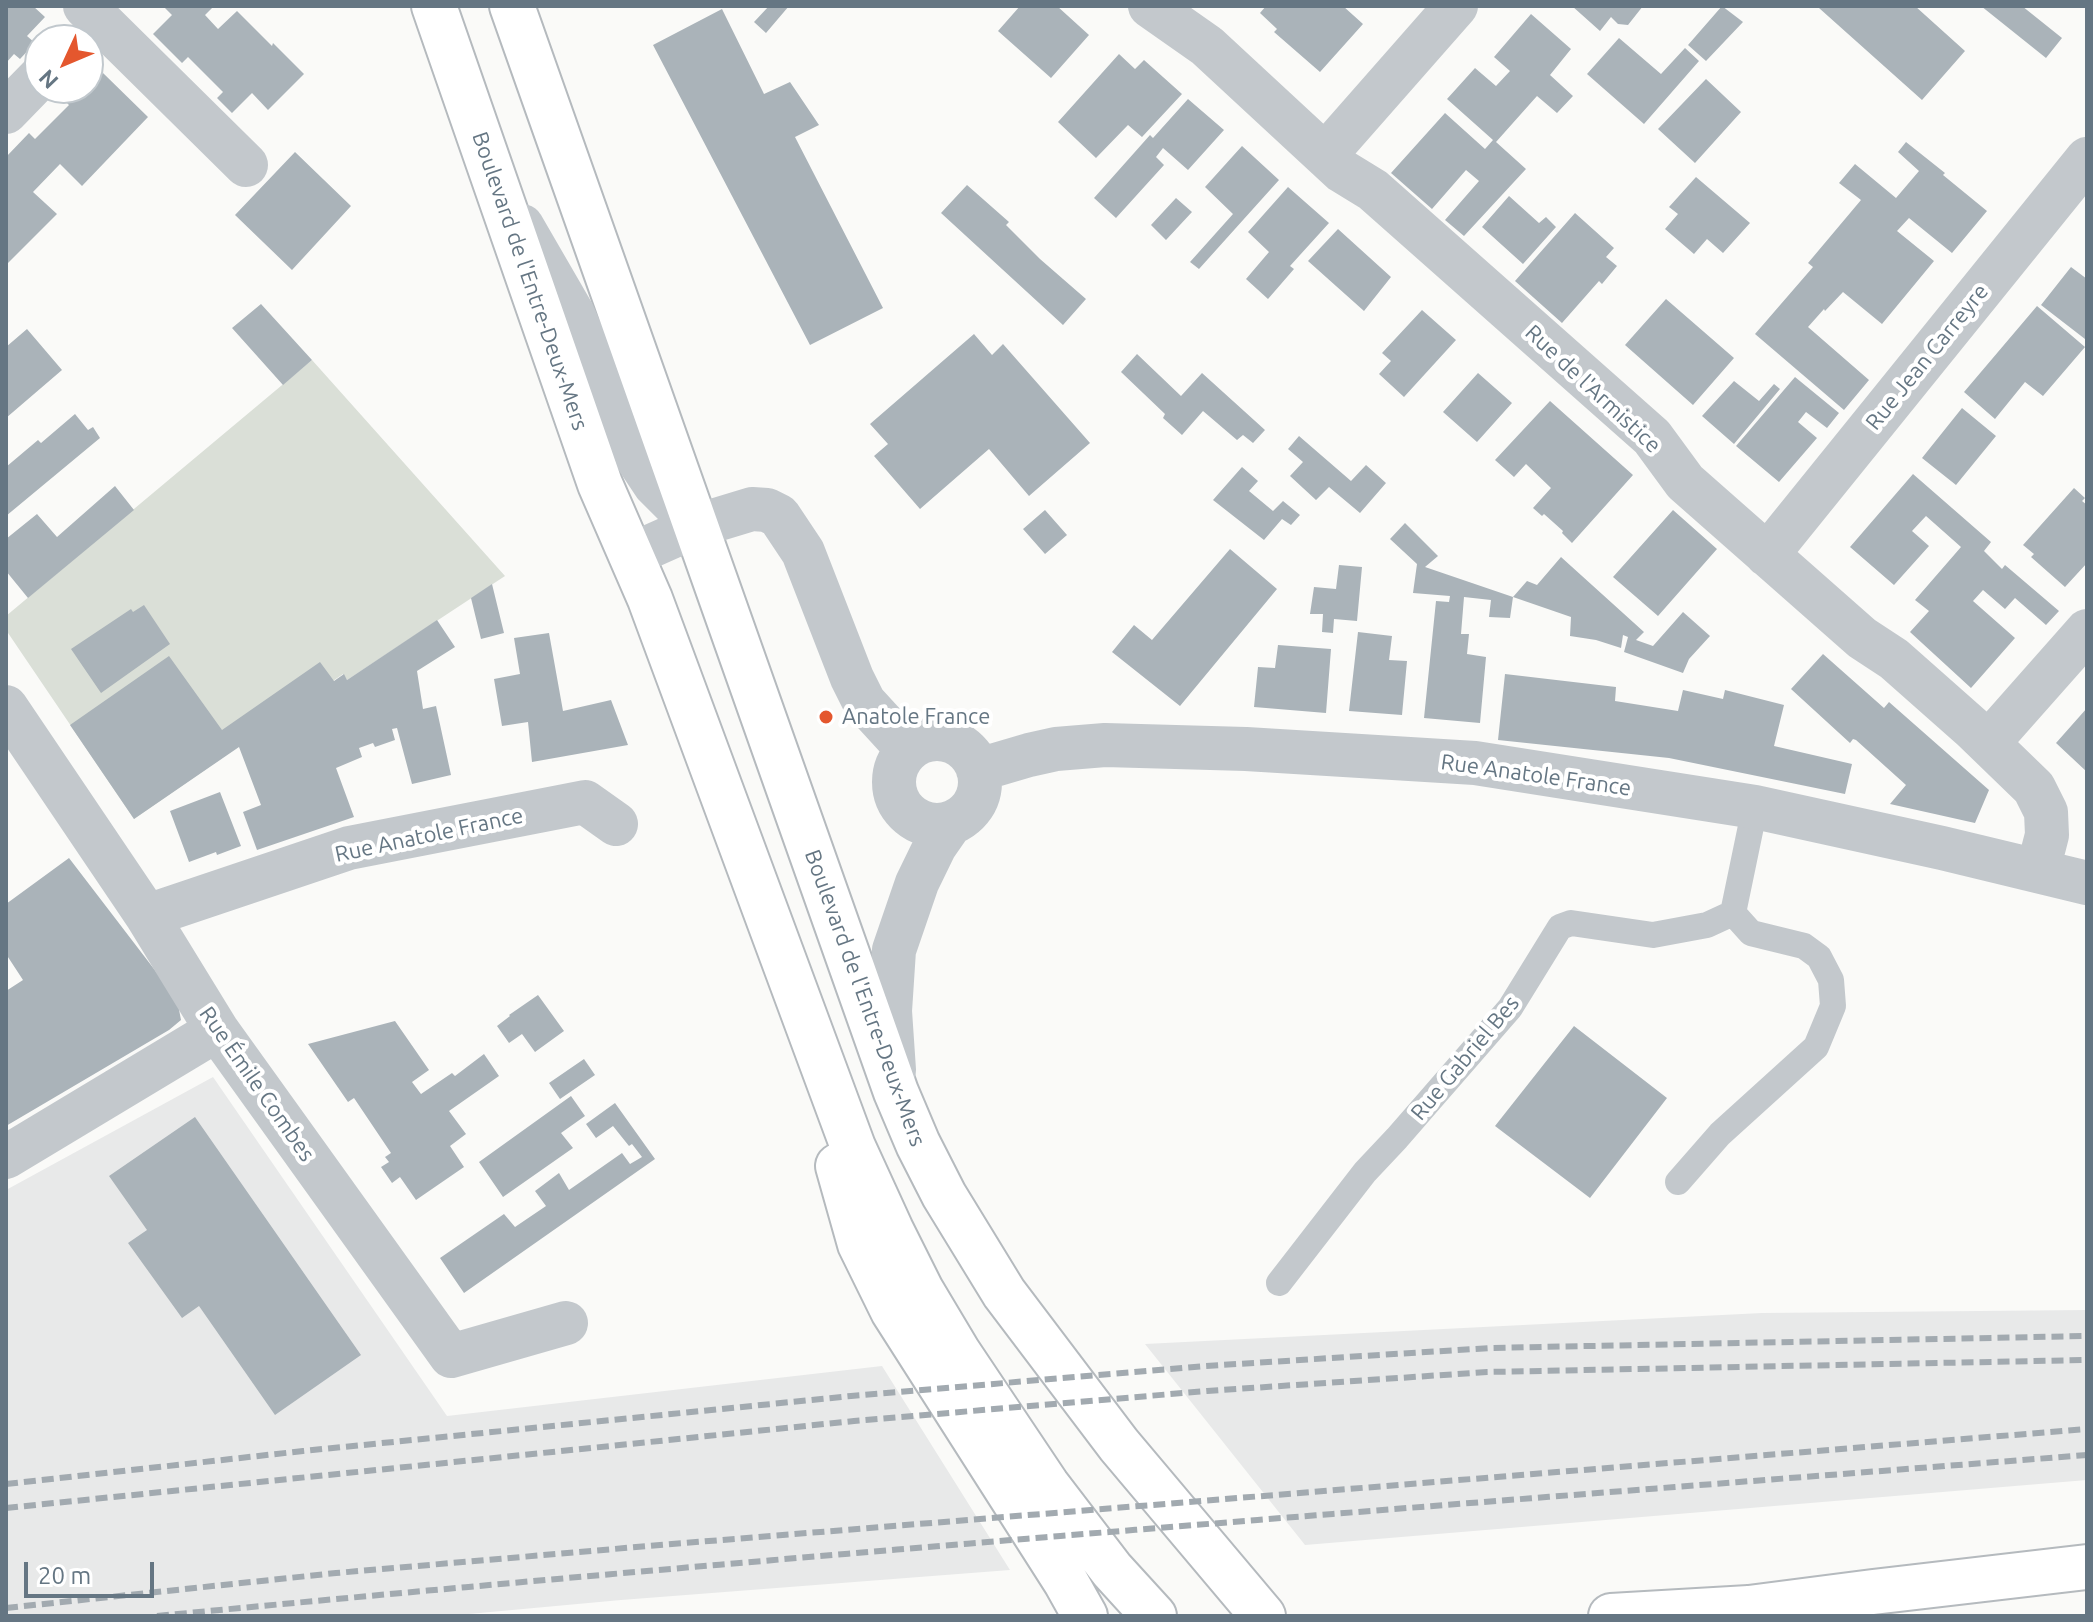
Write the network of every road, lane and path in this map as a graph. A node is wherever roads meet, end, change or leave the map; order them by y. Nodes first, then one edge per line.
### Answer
1 (434, 6) edge
2 (512, 6) edge
3 (1150, 6) edge
4 (1456, 6) edge
5 (86, 21) edge
6 (24, 93) edge
7 (6, 112) edge
8 (1325, 155) junction
9 (2087, 159) edge
10 (246, 165) dead end
11 (497, 182) junction
12 (696, 526) junction
13 (631, 555) junction
14 (1767, 555) junction
15 (2087, 631) edge
16 (6, 707) edge
17 (1988, 743) junction
18 (908, 750) junction
19 (978, 770) junction
20 (1755, 807) junction
21 (951, 823) junction
22 (616, 824) dead end
23 (2038, 870) junction
24 (2087, 883) edge
25 (1733, 913) junction
26 (147, 916) junction
27 (217, 1030) junction
28 (822, 1061) junction
29 (896, 1092) junction
30 (6, 1157) edge
31 (1678, 1182) dead end
32 (1279, 1283) dead end
33 (566, 1323) dead end
34 (2087, 1567) edge
35 (1085, 1616) edge
36 (1154, 1616) edge
37 (1263, 1616) edge
38 (1611, 1616) edge

1 - 11 main road, Boulevard de l'Entre-Deux-Mers
2 - 12 main road, Boulevard de l'Entre-Deux-Mers
3 - 8 street, Rue de l'Armistice
4 - 8 street
5 - 10 street
6 - 7 street
8 - 14 street, Rue de l'Armistice
9 - 14 street, Rue Jean Carreyre
11 - 12 street
11 - 13 main road, Boulevard de l'Entre-Deux-Mers
12 - 13 street
12 - 18 street
12 - 29 main road, Boulevard de l'Entre-Deux-Mers
13 - 28 main road, Boulevard de l'Entre-Deux-Mers
14 - 17 street, Rue de l'Armistice
15 - 17 street
16 - 26 street, Rue Émile Combes
17 - 23 street, Rue de l'Armistice
18 - 19 street
18 - 21 street
19 - 20 street, Rue Anatole France
19 - 21 street
20 - 23 street, Rue Anatole France
20 - 25 lane
21 - 29 street
22 - 26 street, Rue Anatole France
23 - 24 street, Rue Anatole France
25 - 31 lane
25 - 32 lane, Rue Gabriel Bes
26 - 27 street, Rue Émile Combes
27 - 30 street
27 - 33 street, Rue Émile Combes
28 - 35 main road
28 - 36 main road, Boulevard de l'Entre-Deux-Mers
29 - 37 main road, Boulevard de l'Entre-Deux-Mers
34 - 38 main road

